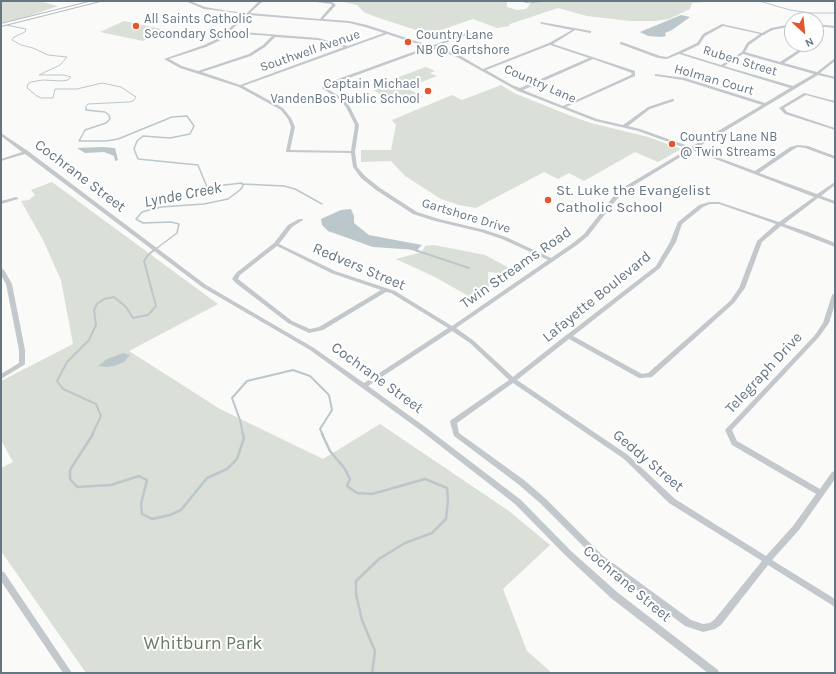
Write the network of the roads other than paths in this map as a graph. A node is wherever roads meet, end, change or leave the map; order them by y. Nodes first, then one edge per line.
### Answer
1 (90, 1) edge
2 (98, 1) edge
3 (186, 1) edge
4 (261, 1) edge
5 (310, 1) edge
6 (193, 2) edge
7 (59, 10) junction
8 (247, 14) junction
9 (321, 19) junction
10 (542, 23) dead end
11 (1, 25) edge
12 (824, 26) edge
13 (784, 27) edge
14 (835, 27) edge
15 (574, 30) junction
16 (228, 32) junction
17 (590, 32) dead end
18 (387, 33) junction
19 (764, 34) junction
20 (274, 36) junction
21 (484, 38) dead end
22 (621, 43) dead end
23 (550, 44) junction
24 (348, 47) junction
25 (430, 47) junction
26 (798, 52) edge
27 (680, 53) junction
28 (743, 53) junction
29 (593, 58) junction
30 (835, 59) edge
31 (781, 63) junction
32 (721, 66) junction
33 (483, 70) junction
34 (199, 72) junction
35 (818, 73) junction
36 (656, 75) dead end
37 (835, 78) edge
38 (240, 86) junction
39 (794, 88) junction
40 (519, 90) junction
41 (673, 100) dead end
42 (835, 102) edge
43 (766, 105) junction
44 (563, 107) junction
45 (625, 126) junction
46 (835, 129) edge
47 (1, 134) edge
48 (692, 149) junction
49 (26, 152) junction
50 (353, 152) junction
51 (835, 158) edge
52 (1, 160) edge
53 (755, 173) junction
54 (835, 183) edge
55 (817, 196) junction
56 (16, 198) dead end
57 (1, 203) edge
58 (835, 203) edge
59 (302, 220) dead end
60 (780, 224) junction
61 (276, 244) junction
62 (835, 245) edge
63 (551, 260) junction
64 (1, 270) edge
65 (384, 290) junction
66 (835, 295) edge
67 (452, 328) junction
68 (568, 336) junction
69 (1, 377) edge
70 (513, 380) junction
71 (364, 386) junction
72 (835, 474) edge
73 (820, 493) junction
74 (768, 559) junction
75 (1, 574) edge
76 (835, 603) edge
77 (68, 673) edge
78 (715, 673) edge

1 - 7 main road
2 - 7 main road
3 - 6 street, Country Lane
4 - 8 street
5 - 9 street
6 - 8 street, Country Lane
7 - 11 main road
8 - 9 street, Country Lane
8 - 16 street
9 - 18 street, Country Lane
10 - 15 street
12 - 14 street
13 - 19 street
15 - 17 street
15 - 23 street
16 - 20 street
16 - 34 street
18 - 24 street, Southwell Avenue
18 - 25 street, Country Lane
19 - 27 street
19 - 28 street
20 - 24 street
20 - 34 street
21 - 25 street
22 - 27 street
23 - 29 street
23 - 33 street
24 - 38 street, Southwell Avenue
25 - 33 street, Country Lane
25 - 50 street, Gartshore Drive
26 - 31 street
27 - 32 street, Ruben Street
28 - 31 street
28 - 32 street
29 - 40 street
29 - 44 street
30 - 35 street, Twin Streams Road
31 - 35 street
32 - 39 street, Ruben Street
33 - 40 street, Country Lane
34 - 38 street
35 - 37 street
35 - 39 street, Twin Streams Road
36 - 43 street, Holman Court
38 - 50 street
39 - 43 street, Twin Streams Road
40 - 44 street, Country Lane
41 - 45 street
42 - 46 street
43 - 48 street, Twin Streams Road
44 - 45 street, Country Lane
45 - 48 street, Country Lane
47 - 49 street, Cochrane Street
48 - 53 street, Country Lane
48 - 63 street, Twin Streams Road
49 - 52 street
49 - 71 street, Cochrane Street
50 - 63 street, Gartshore Drive
51 - 53 street
53 - 55 street, Country Lane
54 - 55 street
55 - 58 street, Country Lane
55 - 60 street
56 - 57 street
59 - 61 street
60 - 62 street, Lafayette Boulevard
60 - 68 street, Lafayette Boulevard
60 - 68 street
61 - 65 street, Redvers Street
61 - 65 street
63 - 67 street, Twin Streams Road
64 - 69 street
65 - 67 street, Redvers Street
66 - 73 street, Telegraph Drive
67 - 70 street, Geddy Street
67 - 71 street, Twin Streams Road
68 - 70 street, Lafayette Boulevard
70 - 74 street, Geddy Street
70 - 74 street, Lafayette Boulevard
71 - 78 street, Cochrane Street
72 - 73 street
73 - 74 street
74 - 76 street, Geddy Street
75 - 77 street

